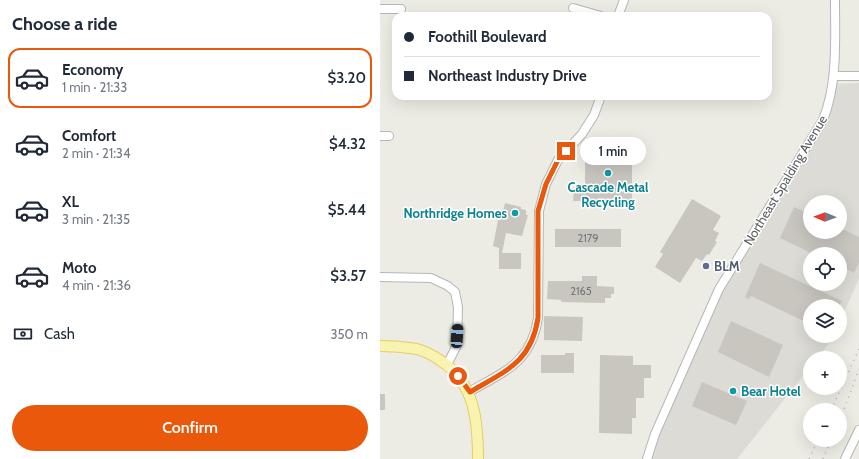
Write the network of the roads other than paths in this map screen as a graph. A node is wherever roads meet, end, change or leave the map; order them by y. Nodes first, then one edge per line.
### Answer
1 (624, 0) edge
2 (835, 0) edge
3 (573, 8) dead end
4 (380, 9) edge
5 (401, 9) dead end
6 (587, 12) edge
7 (620, 12) edge
8 (834, 76) junction
9 (859, 76) edge
10 (600, 100) edge
11 (380, 136) edge
12 (389, 136) dead end
13 (380, 277) edge
14 (380, 346) edge
15 (447, 365) junction
16 (470, 392) junction
17 (859, 430) edge
18 (478, 459) edge
19 (647, 459) edge
20 (846, 459) edge

1 - 7 street
2 - 8 street, Northeast Spalding Avenue
3 - 6 street
4 - 5 street
8 - 9 street
8 - 19 street, Northeast Spalding Avenue
10 - 16 street
11 - 12 street
13 - 15 street
14 - 15 main road
15 - 16 main road
16 - 18 main road
17 - 20 street

